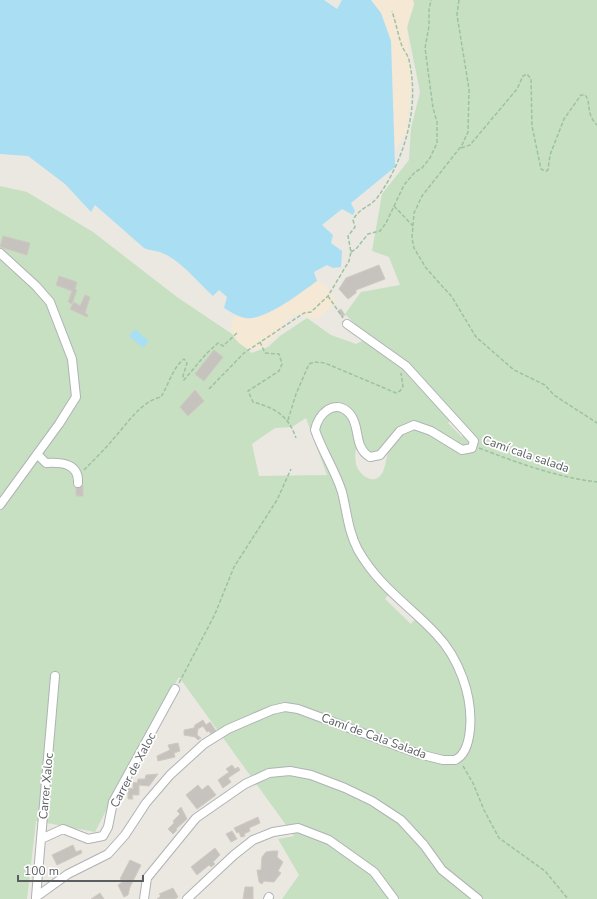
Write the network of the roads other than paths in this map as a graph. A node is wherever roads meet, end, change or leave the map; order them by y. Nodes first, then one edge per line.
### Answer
1 (0, 253) edge
2 (347, 324) road end
3 (37, 454) junction
4 (79, 479) road end
5 (0, 505) edge
6 (55, 676) dead end
7 (175, 689) road end
8 (41, 839) junction
9 (36, 898) edge
10 (144, 899) edge
11 (187, 899) edge
12 (394, 899) edge
13 (478, 899) edge

1 - 3 street
2 - 9 street, Camí de Cala Salada
3 - 4 street
3 - 5 street
6 - 8 street, Carrer Xaloc
7 - 8 street, Carrer de Xaloc
8 - 9 street, Carrer Xaloc
10 - 13 street
11 - 12 street

